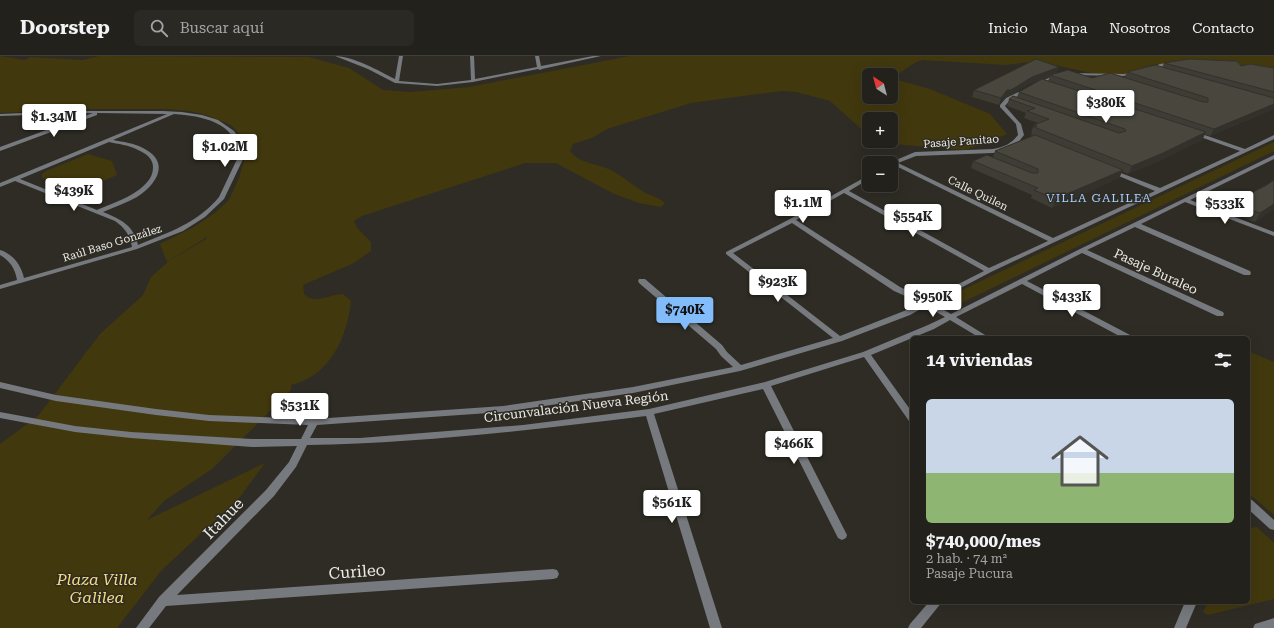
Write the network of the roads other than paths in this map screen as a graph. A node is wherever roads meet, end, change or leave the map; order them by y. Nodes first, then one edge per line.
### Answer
1 (337, 56) edge
2 (401, 56) edge
3 (472, 56) edge
4 (537, 56) edge
5 (599, 56) edge
6 (1177, 63) edge
7 (540, 68) junction
8 (1151, 69) junction
9 (1158, 71) edge
10 (1101, 76) junction
11 (1115, 80) edge
12 (473, 81) junction
13 (397, 82) junction
14 (1041, 83) junction
15 (1048, 85) edge
16 (103, 111) junction
17 (176, 112) junction
18 (14, 114) junction
19 (0, 115) edge
20 (0, 119) edge
21 (1185, 130) edge
22 (1274, 137) edge
23 (108, 140) junction
24 (0, 149) edge
25 (1246, 151) junction
26 (970, 153) junction
27 (984, 158) edge
28 (1273, 158) edge
29 (898, 162) edge
30 (898, 167) edge
31 (1107, 170) edge
32 (14, 179) junction
33 (862, 181) edge
34 (0, 186) edge
35 (1159, 190) junction
36 (845, 191) junction
37 (1184, 200) junction
38 (98, 212) junction
39 (792, 220) junction
40 (1135, 224) junction
41 (1274, 234) edge
42 (1053, 240) junction
43 (135, 248) junction
44 (1082, 250) junction
45 (0, 252) edge
46 (989, 271) junction
47 (1248, 273) dead end
48 (21, 280) junction
49 (642, 281) dead end
50 (1022, 281) junction
51 (0, 287) edge
52 (925, 302) junction
53 (1220, 314) dead end
54 (951, 317) junction
55 (983, 336) edge
56 (1126, 336) edge
57 (839, 340) junction
58 (866, 354) junction
59 (740, 368) junction
60 (0, 385) edge
61 (766, 385) junction
62 (649, 412) junction
63 (0, 415) edge
64 (910, 416) edge
65 (314, 422) junction
66 (305, 442) junction
67 (1250, 505) edge
68 (1274, 526) edge
69 (842, 536) dead end
70 (553, 574) dead end
71 (163, 601) junction
72 (934, 604) edge
73 (1190, 604) edge
74 (142, 628) edge
75 (716, 628) edge
76 (914, 628) edge
77 (1180, 628) edge

1 - 13 street
2 - 13 street
3 - 12 street
4 - 7 street
5 - 7 street
6 - 8 street, Pasaje Panitao
7 - 12 street
8 - 9 street
8 - 10 street, Pasaje Panitao
10 - 11 street
10 - 14 street, Pasaje Panitao
12 - 13 street
14 - 15 street
14 - 26 street, Pasaje Panitao
16 - 17 street, Raúl Baso González
16 - 18 street, Raúl Baso González
16 - 24 street
17 - 23 street
17 - 43 street, Raúl Baso González
18 - 19 street, Raúl Baso González
18 - 20 street
21 - 25 street
22 - 25 street, Circunvalación Nueva Región
23 - 32 street
23 - 38 street
25 - 35 street, Circunvalación Nueva Región
26 - 27 street
26 - 29 street, Pasaje Panitao
28 - 37 street, Circunvalación Nueva Región
30 - 42 street, Calle Quilen
31 - 35 street
32 - 34 street
32 - 38 street
33 - 36 street
35 - 42 street, Circunvalación Nueva Región
36 - 39 street
36 - 46 street
37 - 40 street, Circunvalación Nueva Región
37 - 41 street
38 - 43 street
39 - 52 street
39 - 57 street
40 - 44 street, Circunvalación Nueva Región
40 - 47 street
42 - 46 street, Circunvalación Nueva Región
43 - 48 street, Raúl Baso González
44 - 50 street, Circunvalación Nueva Región
44 - 53 street, Pasaje Buraleo
45 - 48 street
46 - 52 street, Circunvalación Nueva Región
48 - 51 street, Raúl Baso González
49 - 59 street
50 - 54 street, Circunvalación Nueva Región
50 - 56 street
52 - 54 street
52 - 57 street, Circunvalación Nueva Región
54 - 55 street
54 - 58 street, Circunvalación Nueva Región
57 - 59 street, Circunvalación Nueva Región
58 - 61 street, Circunvalación Nueva Región
58 - 64 street
59 - 65 street, Circunvalación Nueva Región
60 - 65 street, Circunvalación Nueva Región
61 - 62 street, Circunvalación Nueva Región
61 - 69 street
62 - 66 street, Circunvalación Nueva Región
62 - 75 street
63 - 66 street, Circunvalación Nueva Región
65 - 66 street, Itahue
66 - 71 street, Itahue
67 - 68 street
70 - 71 street, Curileo
71 - 74 street, Itahue
72 - 76 street
73 - 77 street

